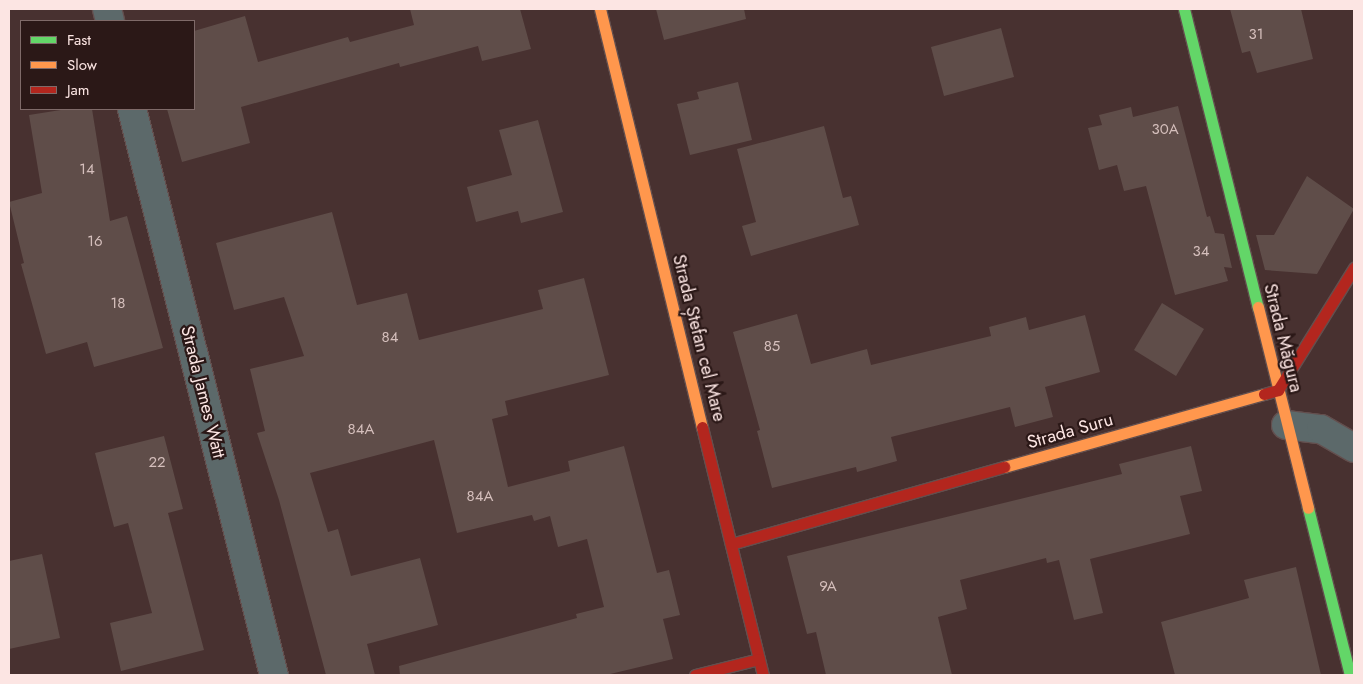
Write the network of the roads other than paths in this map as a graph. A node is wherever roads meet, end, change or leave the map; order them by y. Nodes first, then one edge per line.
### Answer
1 (600, 9) edge
2 (1184, 9) edge
3 (132, 110) edge
4 (1354, 268) edge
5 (1278, 390) junction
6 (1286, 425) junction
7 (1354, 448) edge
8 (732, 544) junction
9 (759, 659) junction
10 (274, 675) edge
11 (696, 675) edge
12 (763, 675) edge
13 (1350, 675) edge

1 - 8 street, Strada Ștefan cel Mare
2 - 5 street, Strada Măgura
3 - 10 street, Strada James Watt
4 - 5 street
5 - 6 street, Strada Măgura
5 - 8 street, Strada Suru
6 - 7 street
6 - 13 street, Strada Măgura
8 - 9 street, Strada Ștefan cel Mare
9 - 11 street
9 - 12 street, Strada Ștefan cel Mare

